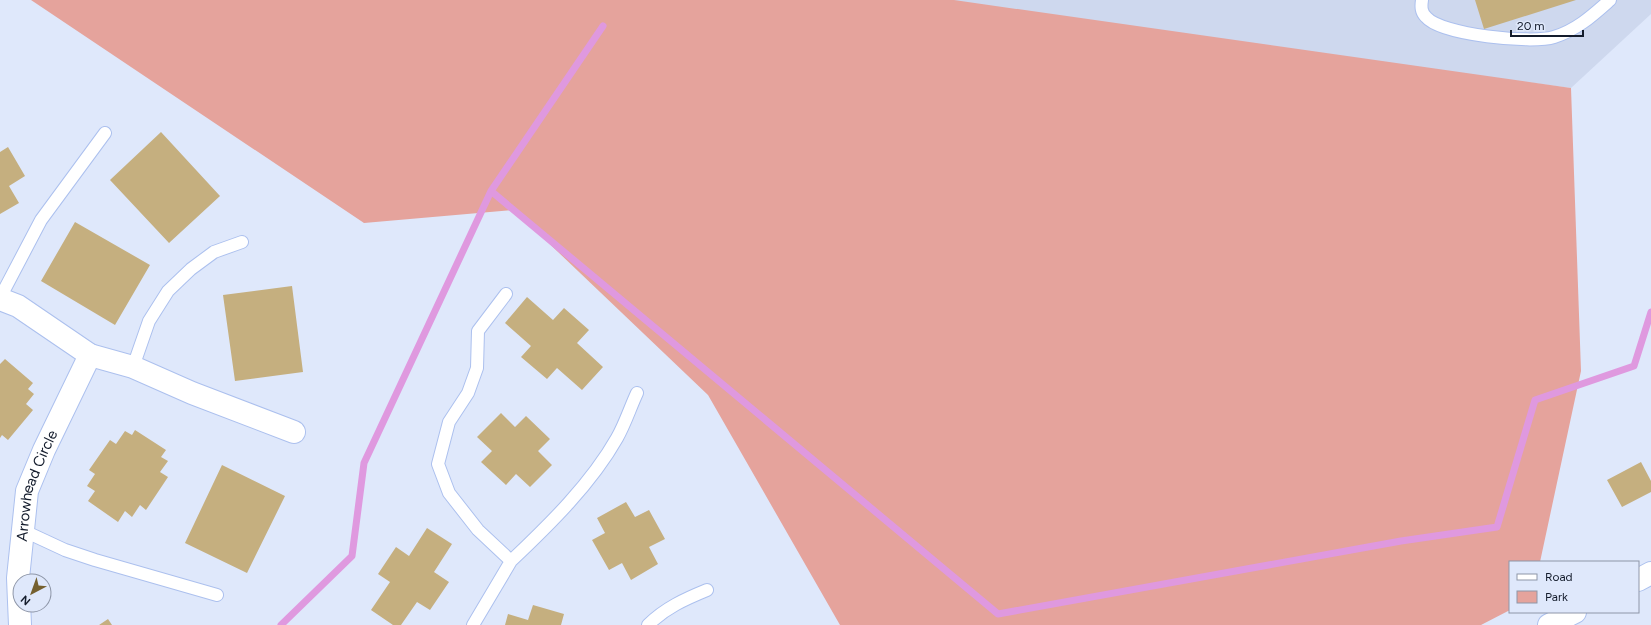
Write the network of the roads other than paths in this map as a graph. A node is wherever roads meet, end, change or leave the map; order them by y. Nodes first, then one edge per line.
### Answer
1 (1422, 0) edge
2 (1610, 0) edge
3 (105, 133) dead end
4 (242, 242) dead end
5 (506, 294) dead end
6 (0, 299) edge
7 (90, 355) junction
8 (133, 367) junction
9 (637, 393) dead end
10 (294, 432) dead end
11 (22, 530) junction
12 (511, 561) junction
13 (1651, 573) edge
14 (1639, 579) edge
15 (707, 590) dead end
16 (217, 595) dead end
17 (1573, 613) edge
18 (20, 625) edge
19 (473, 625) edge
20 (648, 625) edge
21 (1549, 625) edge

1 - 2 lane
3 - 6 lane
4 - 8 lane
5 - 12 lane
6 - 7 street
7 - 8 street
7 - 11 street, Arrowhead Circle
8 - 10 street
9 - 12 lane
11 - 16 lane
11 - 18 street, Arrowhead Circle
12 - 19 lane
13 - 14 street
15 - 20 lane
17 - 21 street

